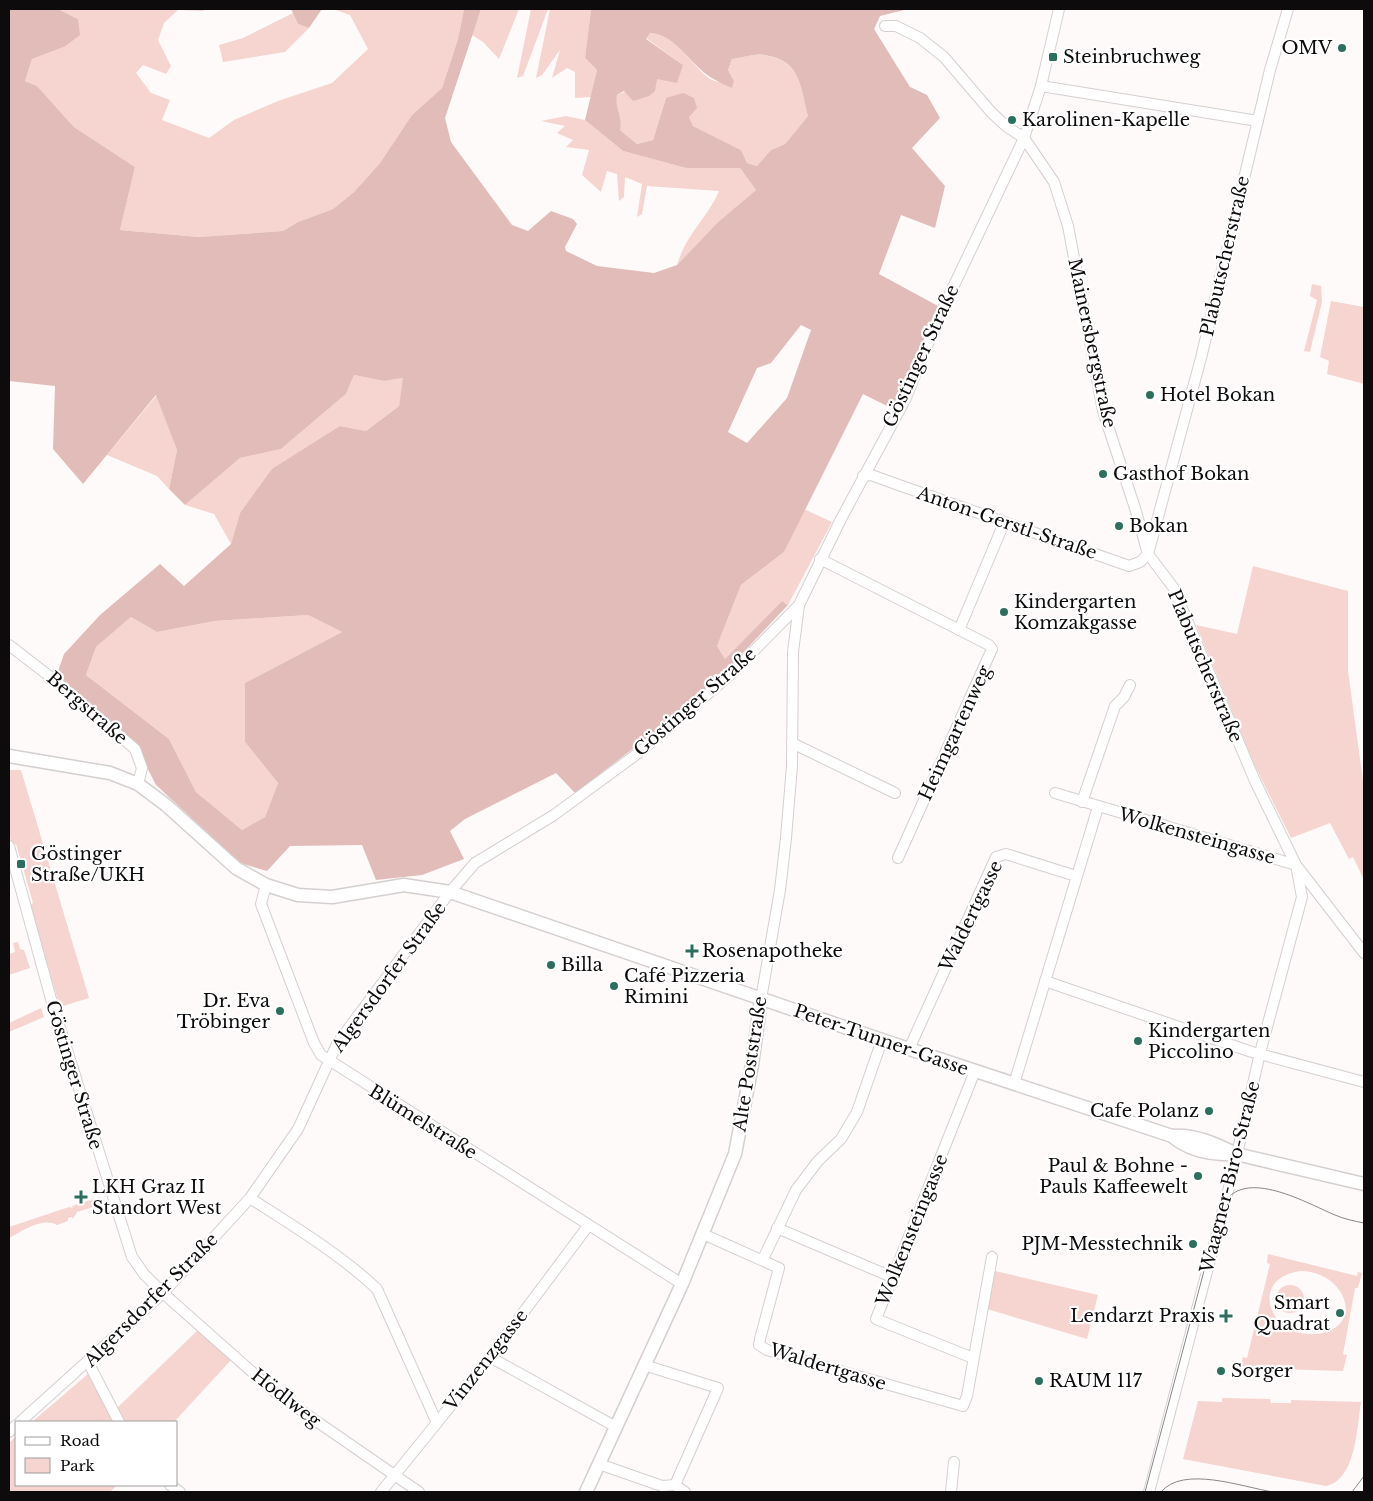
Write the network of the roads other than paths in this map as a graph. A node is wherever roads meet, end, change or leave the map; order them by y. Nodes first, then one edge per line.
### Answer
1 (1059, 9) edge
2 (1288, 9) edge
3 (885, 26) dead end
4 (1041, 86) junction
5 (1258, 121) junction
6 (1024, 138) junction
7 (863, 476) junction
8 (1004, 523) junction
9 (1148, 554) junction
10 (820, 559) junction
11 (799, 606) junction
12 (959, 630) junction
13 (9, 645) edge
14 (1130, 685) dead end
15 (792, 743) junction
16 (9, 756) edge
17 (138, 784) junction
18 (1054, 792) dead end
19 (895, 793) dead end
20 (1082, 802) junction
21 (1098, 807) junction
22 (9, 846) edge
23 (898, 858) dead end
24 (1296, 865) junction
25 (1076, 876) junction
26 (266, 885) junction
27 (450, 892) junction
28 (1364, 953) edge
29 (1045, 981) junction
30 (761, 999) junction
31 (882, 1040) junction
32 (909, 1049) junction
33 (1260, 1053) junction
34 (328, 1062) junction
35 (975, 1071) junction
36 (1364, 1082) edge
37 (1014, 1084) junction
38 (1236, 1154) junction
39 (1364, 1184) edge
40 (250, 1198) junction
41 (588, 1226) junction
42 (777, 1228) junction
43 (703, 1234) junction
44 (992, 1257) dead end
45 (763, 1259) junction
46 (894, 1278) junction
47 (682, 1284) junction
48 (163, 1293) junction
49 (490, 1357) junction
50 (973, 1358) junction
51 (88, 1362) junction
52 (644, 1365) junction
53 (21, 1421) edge
54 (118, 1421) edge
55 (437, 1423) junction
56 (616, 1427) junction
57 (954, 1462) dead end
58 (599, 1464) junction
59 (394, 1476) junction
60 (675, 1485) junction
61 (1149, 1491) edge
62 (381, 1492) edge
63 (419, 1492) edge
64 (586, 1492) edge
65 (685, 1492) edge
66 (951, 1492) edge

1 - 4 street, Göstinger Straße
2 - 5 street, Plabutscherstraße
3 - 6 street
4 - 5 street
4 - 6 street, Göstinger Straße
5 - 9 street, Plabutscherstraße
6 - 7 street, Göstinger Straße
6 - 9 street, Mainersbergstraße
7 - 8 street, Anton-Gerstl-Straße
7 - 10 street, Göstinger Straße
8 - 9 street, Anton-Gerstl-Straße
8 - 12 street
9 - 24 street, Plabutscherstraße
10 - 11 street, Göstinger Straße
10 - 12 street, Heimgartenweg
11 - 15 street, Alte Poststraße
11 - 27 street, Göstinger Straße
12 - 23 street, Heimgartenweg
13 - 17 street, Bergstraße
14 - 20 street
15 - 19 street, Heimgartenweg
15 - 30 street, Alte Poststraße
16 - 17 main road
17 - 26 main road
18 - 20 street, Wolkensteingasse
20 - 21 street, Wolkensteingasse
21 - 24 street, Wolkensteingasse
21 - 25 street, Wolkensteingasse
22 - 48 street, Göstinger Straße
24 - 28 street, Plabutscherstraße
24 - 33 street, Waagner-Biro-Straße
25 - 29 street, Wolkensteingasse
25 - 32 street, Waldertgasse
26 - 27 main road
26 - 34 street, Blümelstraße
27 - 30 main road, Peter-Tunner-Gasse
27 - 34 street, Algersdorfer Straße
29 - 33 street
29 - 37 street, Wolkensteingasse
30 - 31 main road, Peter-Tunner-Gasse
30 - 43 main road, Alte Poststraße
31 - 32 main road, Peter-Tunner-Gasse
31 - 42 street
32 - 35 main road, Peter-Tunner-Gasse
33 - 36 street
33 - 38 street, Waagner-Biro-Straße
34 - 40 street, Algersdorfer Straße
34 - 41 street, Blümelstraße
35 - 37 main road, Peter-Tunner-Gasse
35 - 46 street, Wolkensteingasse
37 - 38 main road, Peter-Tunner-Gasse
38 - 39 main road, Peter-Tunner-Gasse
38 - 61 street, Waagner-Biro-Straße
40 - 48 street, Algersdorfer Straße
40 - 55 street
41 - 47 street, Blümelstraße
41 - 49 street, Vinzenzgasse
42 - 45 street
42 - 46 street
43 - 45 street, Waldertgasse
43 - 47 main road, Alte Poststraße
44 - 50 street
45 - 50 street, Waldertgasse
46 - 50 street, Wolkensteingasse
47 - 52 main road, Alte Poststraße
48 - 51 street, Algersdorfer Straße
48 - 59 street, Hödlweg
49 - 55 street, Vinzenzgasse
49 - 56 street
51 - 53 street, Algersdorfer Straße
51 - 54 street
52 - 56 main road, Alte Poststraße
52 - 60 street
55 - 59 street, Vinzenzgasse
56 - 58 main road, Alte Poststraße
57 - 66 street
58 - 60 street
58 - 64 main road, Alte Poststraße
59 - 62 street, Vinzenzgasse
59 - 63 street, Hödlweg
60 - 65 street

